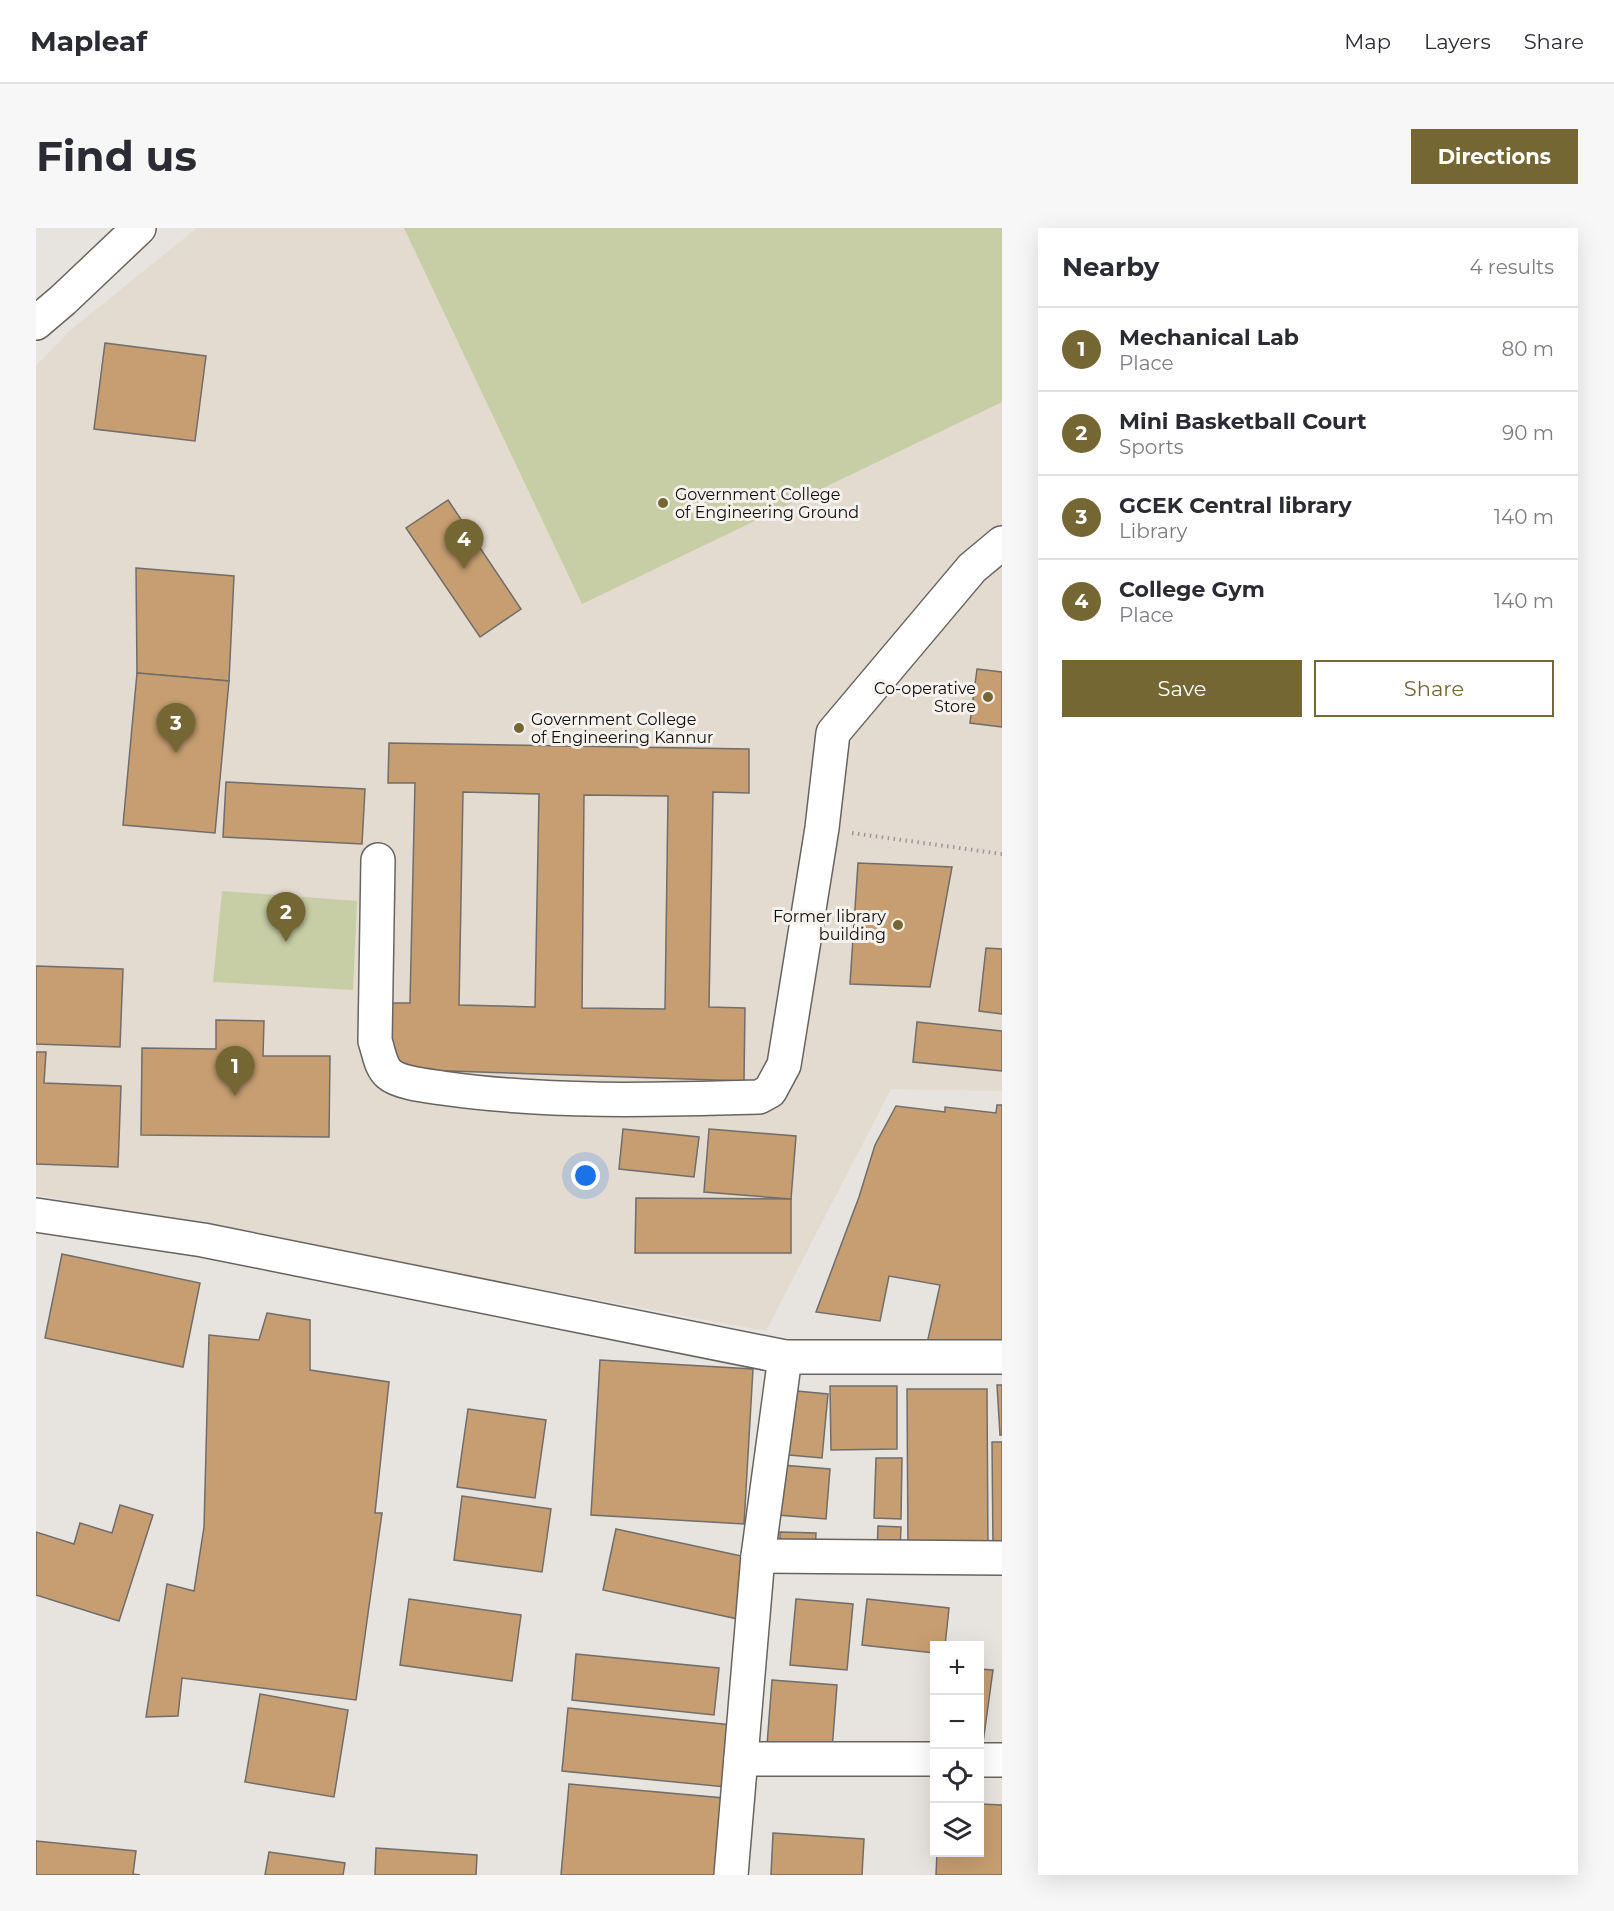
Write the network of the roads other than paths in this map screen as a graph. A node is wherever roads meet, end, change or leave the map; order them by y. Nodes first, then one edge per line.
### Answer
1 (140, 228) edge
2 (36, 323) edge
3 (1002, 543) edge
4 (378, 860) dead end
5 (36, 1215) edge
6 (785, 1357) junction
7 (1002, 1357) edge
8 (758, 1556) junction
9 (1002, 1558) edge
10 (741, 1759) junction
11 (930, 1760) edge
12 (984, 1760) edge
13 (1002, 1760) edge
14 (731, 1875) edge

1 - 2 street
3 - 4 street
5 - 6 street
6 - 7 street
6 - 8 street
8 - 9 street
8 - 10 street
10 - 11 street
10 - 14 street
12 - 13 street

